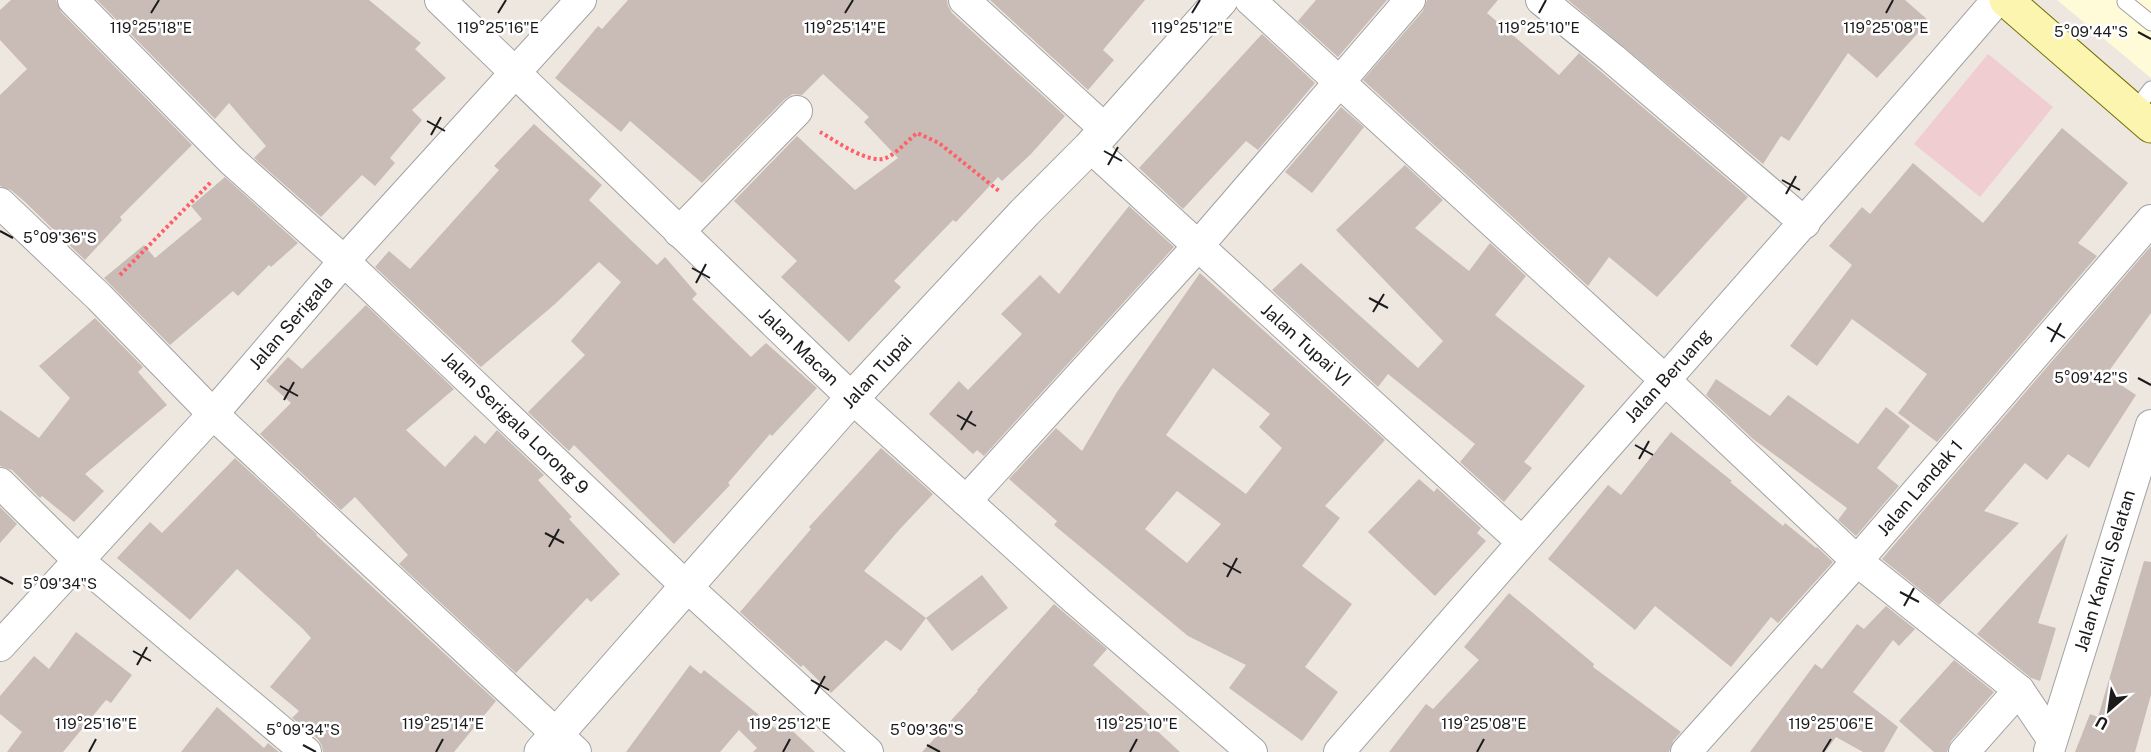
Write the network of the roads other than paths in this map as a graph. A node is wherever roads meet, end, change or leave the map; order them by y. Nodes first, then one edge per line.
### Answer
1 (73, 0) edge
2 (440, 0) edge
3 (581, 0) edge
4 (964, 0) edge
5 (1221, 0) edge
6 (1250, 0) edge
7 (1410, 0) edge
8 (1541, 0) edge
9 (1997, 0) edge
10 (2006, 0) edge
11 (2125, 2) dead end
12 (2151, 23) edge
13 (515, 72) junction
14 (1340, 83) junction
15 (2145, 109) edge
16 (797, 111) road end
17 (1098, 139) junction
18 (0, 203) edge
19 (2151, 220) edge
20 (1804, 223) junction
21 (679, 232) junction
22 (1198, 246) junction
23 (344, 261) junction
24 (1664, 379) junction
25 (852, 398) junction
26 (213, 414) junction
27 (2151, 425) edge
28 (0, 483) edge
29 (966, 501) junction
30 (1522, 542) junction
31 (78, 560) junction
32 (1857, 561) junction
33 (686, 586) junction
34 (0, 646) edge
35 (2019, 690) junction
36 (557, 746) edge
37 (2051, 746) edge
38 (306, 752) edge
39 (868, 752) edge
40 (1252, 752) edge
41 (1340, 752) edge
42 (1686, 752) edge
43 (1964, 752) edge

1 - 23 street, Jalan Serigala Lorong 9
2 - 13 street, Jalan Macan
3 - 13 street, Jalan Serigala
4 - 17 street, Jalan Tupai VI
5 - 17 street, Jalan Tupai
6 - 14 street
7 - 14 street
8 - 20 street
9 - 20 street, Jalan Beruang
10 - 15 main road
11 - 12 lane
13 - 21 street, Jalan Macan
13 - 23 street, Jalan Serigala
14 - 22 street
14 - 24 street
16 - 21 street
17 - 22 street, Jalan Tupai VI
17 - 25 street, Jalan Tupai
18 - 26 street
19 - 32 street, Jalan Landak 1
20 - 24 street, Jalan Beruang
21 - 25 street, Jalan Macan
22 - 29 street
22 - 30 street, Jalan Tupai VI
23 - 26 street, Jalan Serigala
23 - 33 street, Jalan Serigala Lorong 9
24 - 30 street, Jalan Beruang
24 - 32 street
25 - 29 street, Jalan Macan
25 - 33 street, Jalan Tupai
26 - 31 street, Jalan Serigala
26 - 36 street
27 - 37 street, Jalan Kancil Selatan
28 - 31 street
29 - 40 street, Jalan Macan
30 - 41 street, Jalan Beruang
31 - 34 street, Jalan Serigala
31 - 38 street
32 - 35 street
32 - 42 street, Jalan Landak 1
33 - 36 street, Jalan Tupai
33 - 39 street, Jalan Serigala Lorong 9
35 - 37 street
35 - 43 street

